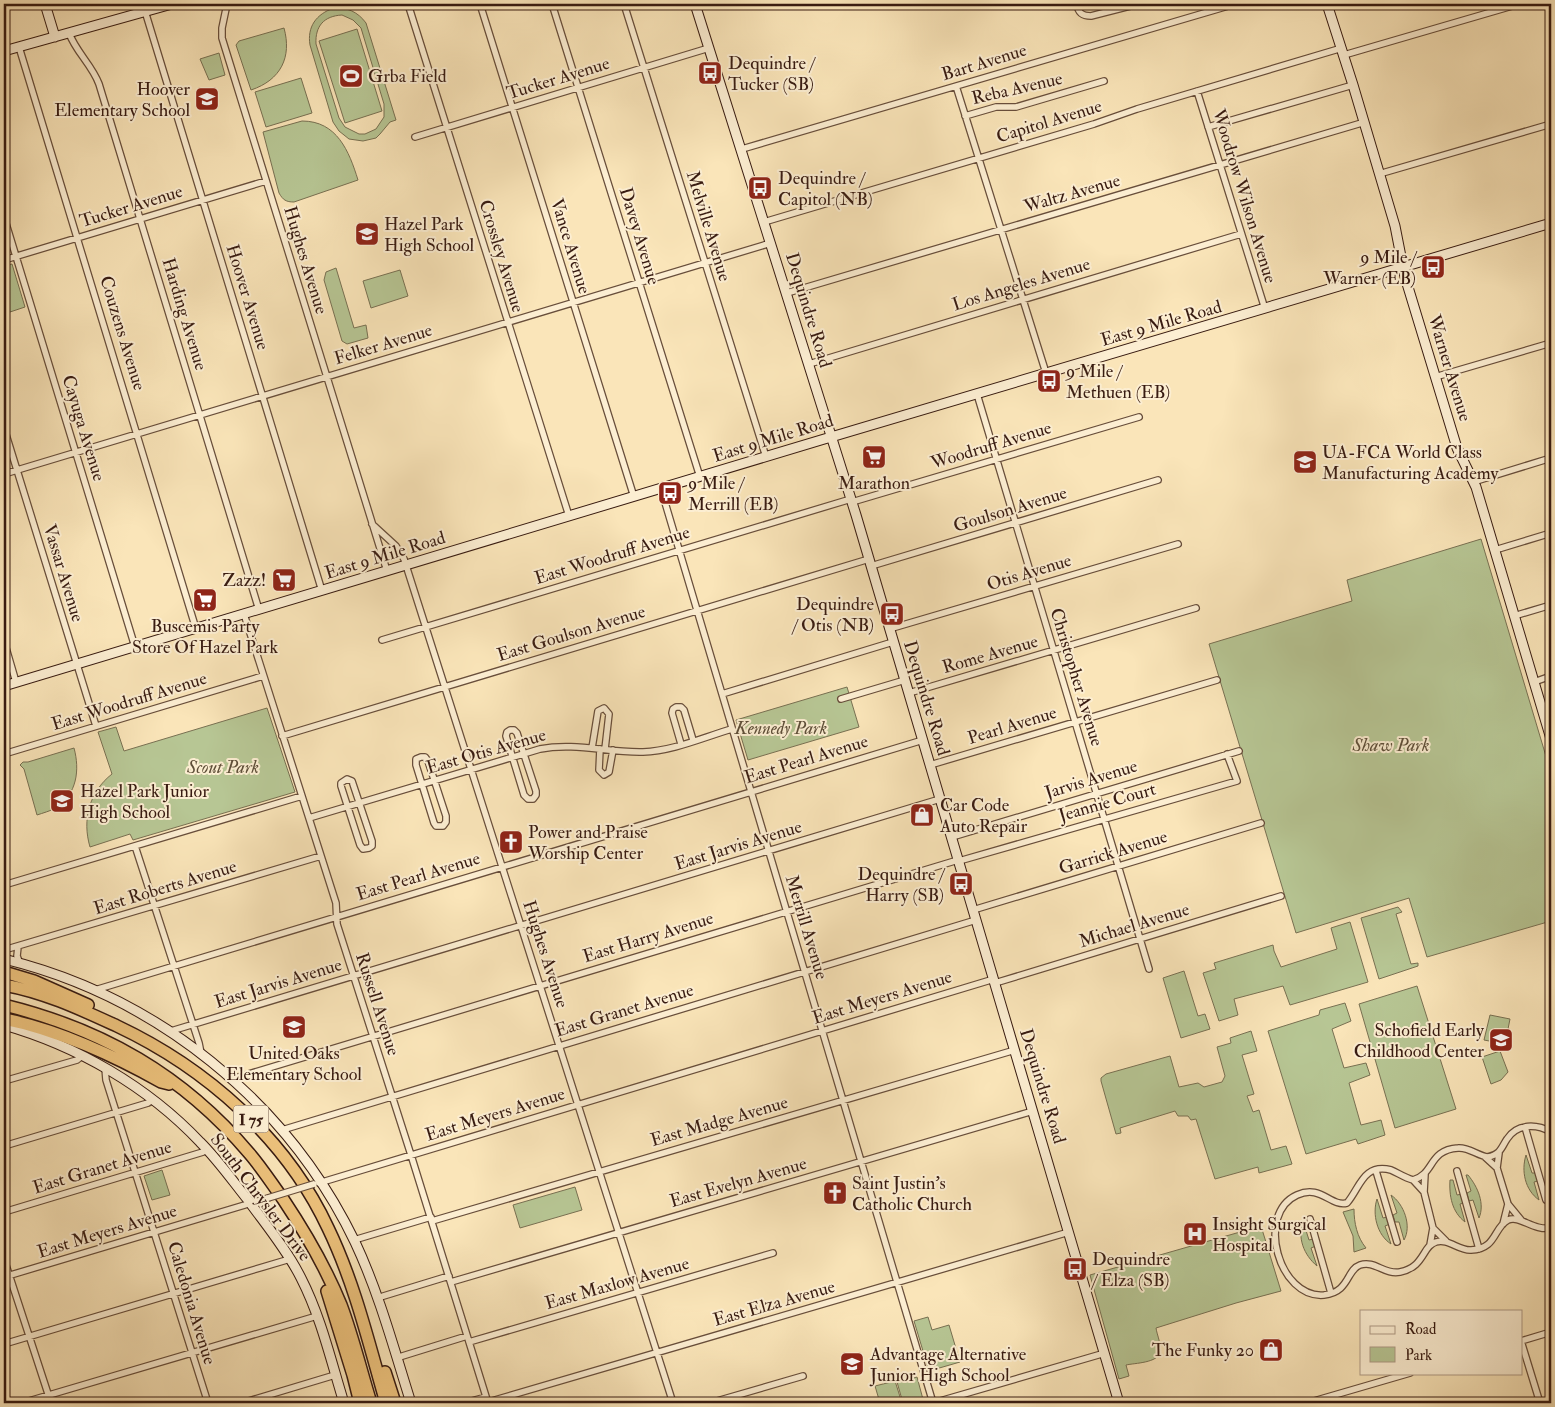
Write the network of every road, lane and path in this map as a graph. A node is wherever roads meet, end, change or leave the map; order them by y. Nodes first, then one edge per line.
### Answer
1 (45, 4) edge
2 (172, 4) edge
3 (227, 4) edge
4 (408, 4) edge
5 (480, 4) edge
6 (552, 4) edge
7 (624, 4) edge
8 (698, 4) edge
9 (1077, 4) edge
10 (1138, 4) edge
11 (1235, 4) edge
12 (1327, 4) edge
13 (1519, 4) edge
14 (1119, 6) edge
15 (145, 11) junction
16 (69, 33) junction
17 (55, 37) junction
18 (18, 47) junction
19 (710, 48) junction
20 (4, 51) edge
21 (1343, 52) junction
22 (644, 68) junction
23 (1104, 81) dead end
24 (1353, 85) junction
25 (956, 86) junction
26 (578, 87) junction
27 (1197, 91) junction
28 (512, 107) junction
29 (965, 116) junction
30 (1365, 122) junction
31 (1551, 124) edge
32 (447, 127) junction
33 (1208, 127) junction
34 (415, 137) dead end
35 (742, 149) junction
36 (978, 158) junction
37 (1220, 165) junction
38 (1379, 174) junction
39 (266, 181) junction
40 (203, 200) junction
41 (4, 217) edge
42 (140, 219) junction
43 (764, 222) junction
44 (1551, 223) edge
45 (1001, 229) junction
46 (1241, 234) junction
47 (77, 238) junction
48 (771, 242) junction
49 (16, 256) junction
50 (4, 260) edge
51 (705, 262) junction
52 (1404, 268) junction
53 (639, 282) junction
54 (787, 293) junction
55 (1023, 299) junction
56 (574, 302) junction
57 (1265, 309) junction
58 (508, 322) junction
59 (1551, 343) edge
60 (809, 364) junction
61 (1046, 373) junction
62 (326, 377) junction
63 (1435, 377) junction
64 (977, 394) junction
65 (263, 396) junction
66 (200, 415) junction
67 (1139, 417) dead end
68 (4, 428) edge
69 (136, 434) junction
70 (832, 437) junction
71 (76, 452) junction
72 (766, 457) junction
73 (1551, 458) edge
74 (996, 460) junction
75 (17, 470) junction
76 (4, 474) edge
77 (700, 477) junction
78 (1158, 480) dead end
79 (1473, 482) junction
80 (661, 489) junction
81 (634, 496) junction
82 (851, 501) junction
83 (569, 516) junction
84 (1016, 523) junction
85 (372, 524) junction
86 (1551, 533) edge
87 (1178, 544) dead end
88 (679, 550) junction
89 (1495, 550) junction
90 (869, 563) junction
91 (406, 566) junction
92 (387, 571) junction
93 (1035, 586) junction
94 (322, 591) junction
95 (1551, 605) edge
96 (1196, 608) dead end
97 (259, 610) junction
98 (698, 611) junction
99 (244, 614) junction
100 (1514, 616) junction
101 (425, 627) junction
102 (196, 629) junction
103 (889, 629) junction
104 (382, 640) dead end
105 (4, 641) edge
106 (893, 642) junction
107 (135, 647) junction
108 (1054, 650) junction
109 (76, 665) junction
110 (263, 676) junction
111 (1551, 676) edge
112 (905, 680) junction
113 (1217, 680) dead end
114 (16, 682) junction
115 (1534, 682) junction
116 (4, 686) edge
117 (444, 687) junction
118 (909, 693) junction
119 (722, 694) junction
120 (841, 699) dead end
121 (1075, 722) junction
122 (96, 726) junction
123 (732, 729) junction
124 (282, 736) junction
125 (1551, 739) edge
126 (693, 740) junction
127 (923, 740) junction
128 (681, 744) junction
129 (592, 748) junction
130 (602, 749) junction
131 (613, 750) junction
132 (1239, 751) dead end
133 (524, 753) junction
134 (4, 754) edge
135 (1227, 754) junction
136 (512, 757) junction
137 (930, 765) junction
138 (471, 769) junction
139 (434, 781) junction
140 (422, 784) junction
141 (751, 791) junction
142 (1096, 794) junction
143 (302, 796) junction
144 (940, 799) junction
145 (359, 803) junction
146 (348, 807) junction
147 (309, 818) junction
148 (1104, 819) junction
149 (1262, 823) dead end
150 (952, 837) junction
151 (135, 846) junction
152 (769, 851) junction
153 (321, 856) junction
154 (959, 860) junction
155 (1118, 866) junction
156 (502, 867) junction
157 (4, 885) edge
158 (1281, 896) dead end
159 (154, 906) junction
160 (787, 911) junction
161 (975, 915) junction
162 (336, 917) junction
163 (521, 926) junction
164 (1140, 939) junction
165 (18, 947) junction
166 (4, 950) edge
167 (4, 959) edge
168 (20, 964) junction
169 (174, 966) junction
170 (1149, 969) dead end
171 (805, 971) junction
172 (4, 972) edge
173 (354, 976) junction
174 (995, 981) junction
175 (4, 985) edge
176 (540, 986) junction
177 (95, 990) junction
178 (4, 1005) edge
179 (4, 1019) edge
180 (193, 1024) junction
181 (4, 1025) edge
182 (171, 1031) junction
183 (823, 1031) junction
184 (373, 1036) junction
185 (145, 1039) junction
186 (559, 1045) junction
187 (1015, 1050) junction
188 (201, 1053) junction
189 (82, 1056) junction
190 (105, 1068) junction
191 (232, 1079) junction
192 (4, 1082) edge
193 (179, 1086) junction
194 (392, 1096) junction
195 (153, 1100) junction
196 (844, 1100) junction
197 (578, 1105) junction
198 (1033, 1111) junction
199 (116, 1113) junction
200 (1525, 1127) junction
201 (282, 1130) junction
202 (1551, 1132) edge
203 (4, 1146) edge
204 (207, 1149) junction
205 (1499, 1153) junction
206 (411, 1155) junction
207 (1485, 1157) junction
208 (862, 1161) junction
209 (1497, 1168) junction
210 (1376, 1171) junction
211 (1457, 1171) dead end
212 (135, 1172) junction
213 (600, 1172) junction
214 (1425, 1174) junction
215 (1412, 1180) junction
216 (318, 1183) junction
217 (1424, 1192) junction
218 (1546, 1200) dead end
219 (250, 1203) junction
220 (1508, 1204) junction
221 (4, 1212) edge
222 (431, 1219) junction
223 (1310, 1219) dead end
224 (1523, 1221) junction
225 (1503, 1224) junction
226 (1433, 1228) junction
227 (1551, 1228) edge
228 (154, 1232) junction
229 (619, 1232) junction
230 (1069, 1232) junction
231 (354, 1240) junction
232 (1397, 1242) dead end
233 (1448, 1243) junction
234 (1428, 1247) junction
235 (1479, 1249) junction
236 (773, 1253) dead end
237 (4, 1259) edge
238 (290, 1259) junction
239 (322, 1263) junction
240 (6, 1276) edge
241 (450, 1279) junction
242 (897, 1282) junction
243 (638, 1293) junction
244 (1331, 1293) junction
245 (174, 1294) junction
246 (377, 1298) junction
247 (357, 1300) junction
248 (317, 1316) junction
249 (1551, 1332) edge
250 (29, 1337) junction
251 (468, 1339) junction
252 (1522, 1341) edge
253 (4, 1344) edge
254 (1522, 1344) edge
255 (192, 1353) junction
256 (657, 1353) junction
257 (1105, 1353) junction
258 (396, 1358) junction
259 (1407, 1374) edge
260 (336, 1375) junction
261 (803, 1376) dead end
262 (48, 1395) junction
263 (1329, 1400) edge
264 (487, 1401) edge
265 (22, 1403) edge
266 (51, 1403) edge
267 (208, 1403) edge
268 (242, 1403) edge
269 (344, 1403) edge
270 (360, 1403) edge
271 (371, 1403) edge
272 (386, 1403) edge
273 (395, 1403) edge
274 (410, 1403) edge
275 (464, 1403) edge
276 (673, 1403) edge
277 (710, 1403) edge
278 (933, 1403) edge
279 (1120, 1403) edge
280 (1307, 1403) edge
281 (1540, 1403) edge

1 - 17 main road
2 - 15 main road
3 - 39 street, Hughes Avenue
4 - 32 street, Crossley Avenue
5 - 28 street, Vance Avenue
6 - 26 street, Davey Avenue
7 - 22 street, Melville Avenue
8 - 19 main road, Dequindre Road
9 - 14 street
10 - 14 street
11 - 25 street, Bart Avenue
12 - 21 main road, Warner Avenue
13 - 21 street, Capitol Avenue
15 - 16 main road
15 - 40 street, Hoover Avenue
16 - 17 main road
16 - 42 street, Harding Avenue
17 - 18 main road
18 - 20 main road
18 - 47 street, Couzens Avenue
19 - 22 street, Tucker Avenue
19 - 35 main road, Dequindre Road
21 - 24 main road, Warner Avenue
21 - 27 street, Capitol Avenue
22 - 26 street, Tucker Avenue
22 - 51 street, Melville Avenue
23 - 29 street, Reba Avenue
24 - 30 main road, Warner Avenue
24 - 33 street
25 - 29 street
25 - 35 street, Bart Avenue
26 - 28 street, Tucker Avenue
26 - 53 street, Davey Avenue
27 - 33 street, Woodrow Wilson Avenue
27 - 36 street, Capitol Avenue
28 - 32 street, Tucker Avenue
28 - 56 street, Vance Avenue
29 - 36 street
30 - 37 street, Waltz Avenue
30 - 38 main road, Warner Avenue
31 - 38 street
32 - 34 street, Tucker Avenue
32 - 58 street, Crossley Avenue
33 - 37 street, Woodrow Wilson Avenue
35 - 43 main road, Dequindre Road
36 - 43 street, Capitol Avenue
36 - 45 street
37 - 45 street, Waltz Avenue
37 - 46 street, Woodrow Wilson Avenue
38 - 52 main road, Warner Avenue
39 - 40 street, Tucker Avenue
39 - 62 street, Hughes Avenue
40 - 42 street, Tucker Avenue
40 - 65 street, Hoover Avenue
41 - 49 street, Cayuga Avenue
42 - 47 street, Tucker Avenue
42 - 66 street, Harding Avenue
43 - 48 main road, Dequindre Road
44 - 52 main road, East 9 Mile Road
45 - 54 street, Waltz Avenue
45 - 55 street
46 - 55 street, Los Angeles Avenue
46 - 57 street, Woodrow Wilson Avenue
47 - 49 street, Tucker Avenue
47 - 69 street, Couzens Avenue
48 - 51 street, Felker Avenue
48 - 54 main road, Dequindre Road
49 - 50 street, Tucker Avenue
49 - 71 street, Cayuga Avenue
51 - 53 street, Felker Avenue
51 - 72 street, Melville Avenue
52 - 57 main road, East 9 Mile Road
52 - 63 main road, Warner Avenue
53 - 56 street, Felker Avenue
53 - 77 street, Davey Avenue
54 - 60 main road, Dequindre Road
55 - 60 street, Los Angeles Avenue
55 - 61 street
56 - 58 street, Felker Avenue
56 - 81 street, Vance Avenue
57 - 61 main road, East 9 Mile Road
58 - 62 street, Felker Avenue
58 - 83 street, Crossley Avenue
59 - 63 street
60 - 70 main road, Dequindre Road
61 - 64 main road, East 9 Mile Road
62 - 65 street, Felker Avenue
62 - 85 street, Hughes Avenue
63 - 79 main road, Warner Avenue
64 - 70 main road, East 9 Mile Road
64 - 74 street, Christopher Avenue
65 - 66 street, Felker Avenue
65 - 94 street, Hoover Avenue
66 - 69 street, Felker Avenue
66 - 97 street, Harding Avenue
67 - 74 street, Woodruff Avenue
68 - 75 street, Vassar Avenue
69 - 71 street, Felker Avenue
69 - 102 street, Couzens Avenue
70 - 72 main road, East 9 Mile Road
70 - 82 main road, Dequindre Road
71 - 75 street, Felker Avenue
71 - 107 street, Cayuga Avenue
72 - 77 main road, East 9 Mile Road
73 - 79 street
74 - 82 street, Woodruff Avenue
74 - 84 street, Christopher Avenue
75 - 76 street, Felker Avenue
75 - 109 street, Vassar Avenue
77 - 80 main road, East 9 Mile Road
78 - 84 street, Goulson Avenue
79 - 89 main road, Warner Avenue
80 - 81 main road, East 9 Mile Road
80 - 88 street, Merrill Avenue
81 - 83 main road, East 9 Mile Road
82 - 88 street, East Woodruff Avenue
82 - 90 main road, Dequindre Road
83 - 91 main road, East 9 Mile Road
84 - 90 street, Goulson Avenue
84 - 93 street, Christopher Avenue
85 - 91 street, Hughes Avenue
85 - 92 street, Hughes Avenue
86 - 89 street
87 - 93 street, Otis Avenue
88 - 98 street, Merrill Avenue
88 - 101 street, East Woodruff Avenue
89 - 100 main road, Warner Avenue
90 - 98 street, East Goulson Avenue
90 - 103 main road, Dequindre Road
91 - 92 main road, East 9 Mile Road
91 - 101 street, Hughes Avenue
92 - 94 main road, East 9 Mile Road
93 - 103 street, Otis Avenue
93 - 108 street, Christopher Avenue
94 - 97 main road, East 9 Mile Road
95 - 100 street
96 - 108 street, Rome Avenue
97 - 99 main road, East 9 Mile Road
98 - 117 street, East Goulson Avenue
98 - 119 street, Merrill Avenue
99 - 102 main road, East 9 Mile Road
99 - 110 street, Russell Avenue
100 - 115 main road, Warner Avenue
101 - 104 street, East Woodruff Avenue
101 - 117 street, Hughes Avenue
102 - 107 main road, East 9 Mile Road
103 - 106 main road, Dequindre Road
105 - 114 street
106 - 112 main road, Dequindre Road
106 - 119 street
107 - 109 main road, East 9 Mile Road
108 - 118 street, Rome Avenue
108 - 121 street, Christopher Avenue
109 - 114 main road, East 9 Mile Road
109 - 122 street, Vassar Avenue
110 - 122 street, East Woodruff Avenue
110 - 124 street, Russell Avenue
111 - 115 street
112 - 118 main road, Dequindre Road
112 - 120 street
113 - 121 street, Pearl Avenue
114 - 116 main road, East 9 Mile Road
115 - 125 main road, Warner Avenue
117 - 124 street, East Goulson Avenue
117 - 138 street, Hughes Avenue
118 - 127 main road, Dequindre Road
119 - 123 street, Merrill Avenue
121 - 137 street, Pearl Avenue
121 - 142 street, Christopher Avenue
122 - 134 street, East Woodruff Avenue
123 - 126 street, East Otis Avenue
123 - 141 street, Merrill Avenue
124 - 143 street, Russell Avenue
126 - 128 street, East Otis Avenue
126 - 128 street
127 - 137 main road, Dequindre Road
127 - 141 street, East Pearl Avenue
128 - 131 street, East Otis Avenue
129 - 130 street, East Otis Avenue
129 - 130 street
129 - 133 street, East Otis Avenue
130 - 131 street, East Otis Avenue
130 - 131 street
132 - 135 street, Jarvis Avenue
133 - 136 street, East Otis Avenue
133 - 136 street
133 - 136 street
135 - 142 street, Jarvis Avenue
135 - 148 street, Jeannie Court
136 - 138 street, East Otis Avenue
137 - 144 main road, Dequindre Road
138 - 139 street, East Otis Avenue
138 - 156 street, Hughes Avenue
139 - 140 street, East Otis Avenue
139 - 140 street
139 - 140 street
140 - 145 street, East Otis Avenue
141 - 152 street, Merrill Avenue
141 - 156 street, East Pearl Avenue
142 - 148 street, Christopher Avenue
142 - 150 street, Jarvis Avenue
143 - 147 street, Russell Avenue
143 - 151 street
144 - 150 main road, Dequindre Road
144 - 152 street, East Jarvis Avenue
145 - 146 street, East Otis Avenue
145 - 146 street
145 - 146 street
146 - 147 street, East Otis Avenue
147 - 153 street, Russell Avenue
148 - 154 street, Jeannie Court
148 - 155 street, Christopher Avenue
149 - 155 street, Garrick Avenue
150 - 154 main road, Dequindre Road
151 - 157 street
151 - 159 street
152 - 160 street, Merrill Avenue
152 - 163 street, East Jarvis Avenue
153 - 159 street, East Roberts Avenue
153 - 162 street, Russell Avenue
154 - 160 street, East Harry Avenue
154 - 161 main road, Dequindre Road
155 - 161 street, Garrick Avenue
155 - 164 street, Christopher Avenue
156 - 162 street, East Pearl Avenue
156 - 163 street, Hughes Avenue
158 - 164 street, Michael Avenue
159 - 165 street, East Roberts Avenue
159 - 169 street
160 - 171 street, Merrill Avenue
160 - 176 street, East Harry Avenue
161 - 171 street, East Granet Avenue
161 - 174 main road, Dequindre Road
162 - 169 street, East Pearl Avenue
162 - 173 street, Russell Avenue
163 - 173 street, East Jarvis Avenue
163 - 176 street, Hughes Avenue
164 - 170 street, Christopher Avenue
164 - 174 street, Michael Avenue
165 - 166 street, East Roberts Avenue
165 - 168 street
167 - 168 main road
168 - 177 main road
169 - 177 street, East Pearl Avenue
169 - 180 street
171 - 183 street, Merrill Avenue
171 - 186 street, East Granet Avenue
172 - 185 highway
173 - 180 street, East Jarvis Avenue
173 - 184 street, Russell Avenue
174 - 183 street, East Meyers Avenue
174 - 187 main road, Dequindre Road
175 - 185 highway, I 75
176 - 184 street, East Harry Avenue
176 - 186 street, Hughes Avenue
177 - 182 main road
178 - 193 highway, I 75
179 - 193 highway
180 - 182 street, East Jarvis Avenue
180 - 188 street
181 - 189 main road, South Chrysler Drive
182 - 188 main road
183 - 196 street, Merrill Avenue
183 - 197 street, East Meyers Avenue
184 - 191 street, East Harry Avenue
184 - 194 street, Russell Avenue
185 - 247 highway, I 75
186 - 194 street, East Granet Avenue
186 - 197 street, Hughes Avenue
187 - 196 street, East Madge Avenue
187 - 198 main road, Dequindre Road
188 - 191 main road
189 - 190 main road, South Chrysler Drive
189 - 192 street
190 - 195 main road, South Chrysler Drive
190 - 199 street, Caledonia Avenue
191 - 201 main road
193 - 239 highway, I 75
194 - 201 street, East Granet Avenue
194 - 206 street, Russell Avenue
195 - 199 street
195 - 204 main road, South Chrysler Drive
196 - 208 street, Merrill Avenue
196 - 213 street, East Madge Avenue
197 - 206 street, East Meyers Avenue
197 - 213 street, Hughes Avenue
198 - 208 street, East Evelyn Avenue
198 - 230 main road, Dequindre Road
199 - 203 street
199 - 212 street, Caledonia Avenue
200 - 202 street
200 - 205 street
200 - 218 street
201 - 216 main road
204 - 212 street, East Granet Avenue
204 - 219 main road, South Chrysler Drive
205 - 207 street
205 - 209 street
206 - 216 street, East Meyers Avenue
206 - 222 street, Russell Avenue
207 - 209 street
207 - 214 street
208 - 229 street, East Evelyn Avenue
208 - 242 street, Merrill Avenue
209 - 220 street
210 - 215 street
210 - 232 street
210 - 244 street
211 - 235 street
212 - 221 street, East Granet Avenue
212 - 228 street, Caledonia Avenue
213 - 222 street, East Madge Avenue
213 - 229 street, Hughes Avenue
214 - 215 street
214 - 217 street
215 - 217 street
216 - 219 street, East Meyers Avenue, bridge
216 - 231 main road
217 - 226 street
219 - 228 street, East Meyers Avenue
219 - 238 main road, South Chrysler Drive
220 - 224 street
220 - 225 street
222 - 231 street, East Madge Avenue
222 - 241 street, Russell Avenue
223 - 244 street
224 - 225 street
224 - 227 street
225 - 235 street
226 - 233 street
226 - 234 street
228 - 240 street, East Meyers Avenue
228 - 245 street, Caledonia Avenue
229 - 241 street, East Evelyn Avenue
229 - 243 street, Hughes Avenue
230 - 242 street, East Elza Avenue
230 - 257 main road, Dequindre Road
231 - 246 main road
233 - 234 street
233 - 235 street
234 - 244 street
236 - 243 street, East Maxlow Avenue
237 - 240 street
238 - 245 street
238 - 248 main road, South Chrysler Drive
239 - 270 highway
239 - 271 highway, I 75
240 - 250 street
241 - 246 street, East Evelyn Avenue
241 - 251 street, Russell Avenue
242 - 256 street, East Elza Avenue
242 - 278 street, Merrill Avenue
243 - 251 street, East Maxlow Avenue
243 - 256 street, Hughes Avenue
245 - 250 street
245 - 255 street, Caledonia Avenue
246 - 258 main road
247 - 272 highway, I 75
247 - 273 highway
248 - 255 street
248 - 260 main road, South Chrysler Drive
249 - 252 street
250 - 253 street
250 - 262 street
251 - 258 street, East Maxlow Avenue
251 - 264 street, Russell Avenue
254 - 281 street
255 - 262 street
255 - 267 street, Caledonia Avenue
256 - 264 street, East Elza Avenue
256 - 276 street, Hughes Avenue
257 - 278 street
257 - 279 main road, Dequindre Road
258 - 274 main road
259 - 263 street
260 - 268 street
260 - 269 main road, South Chrysler Drive
261 - 277 street
262 - 265 street
262 - 266 street
263 - 280 street
264 - 275 street, East Elza Avenue

